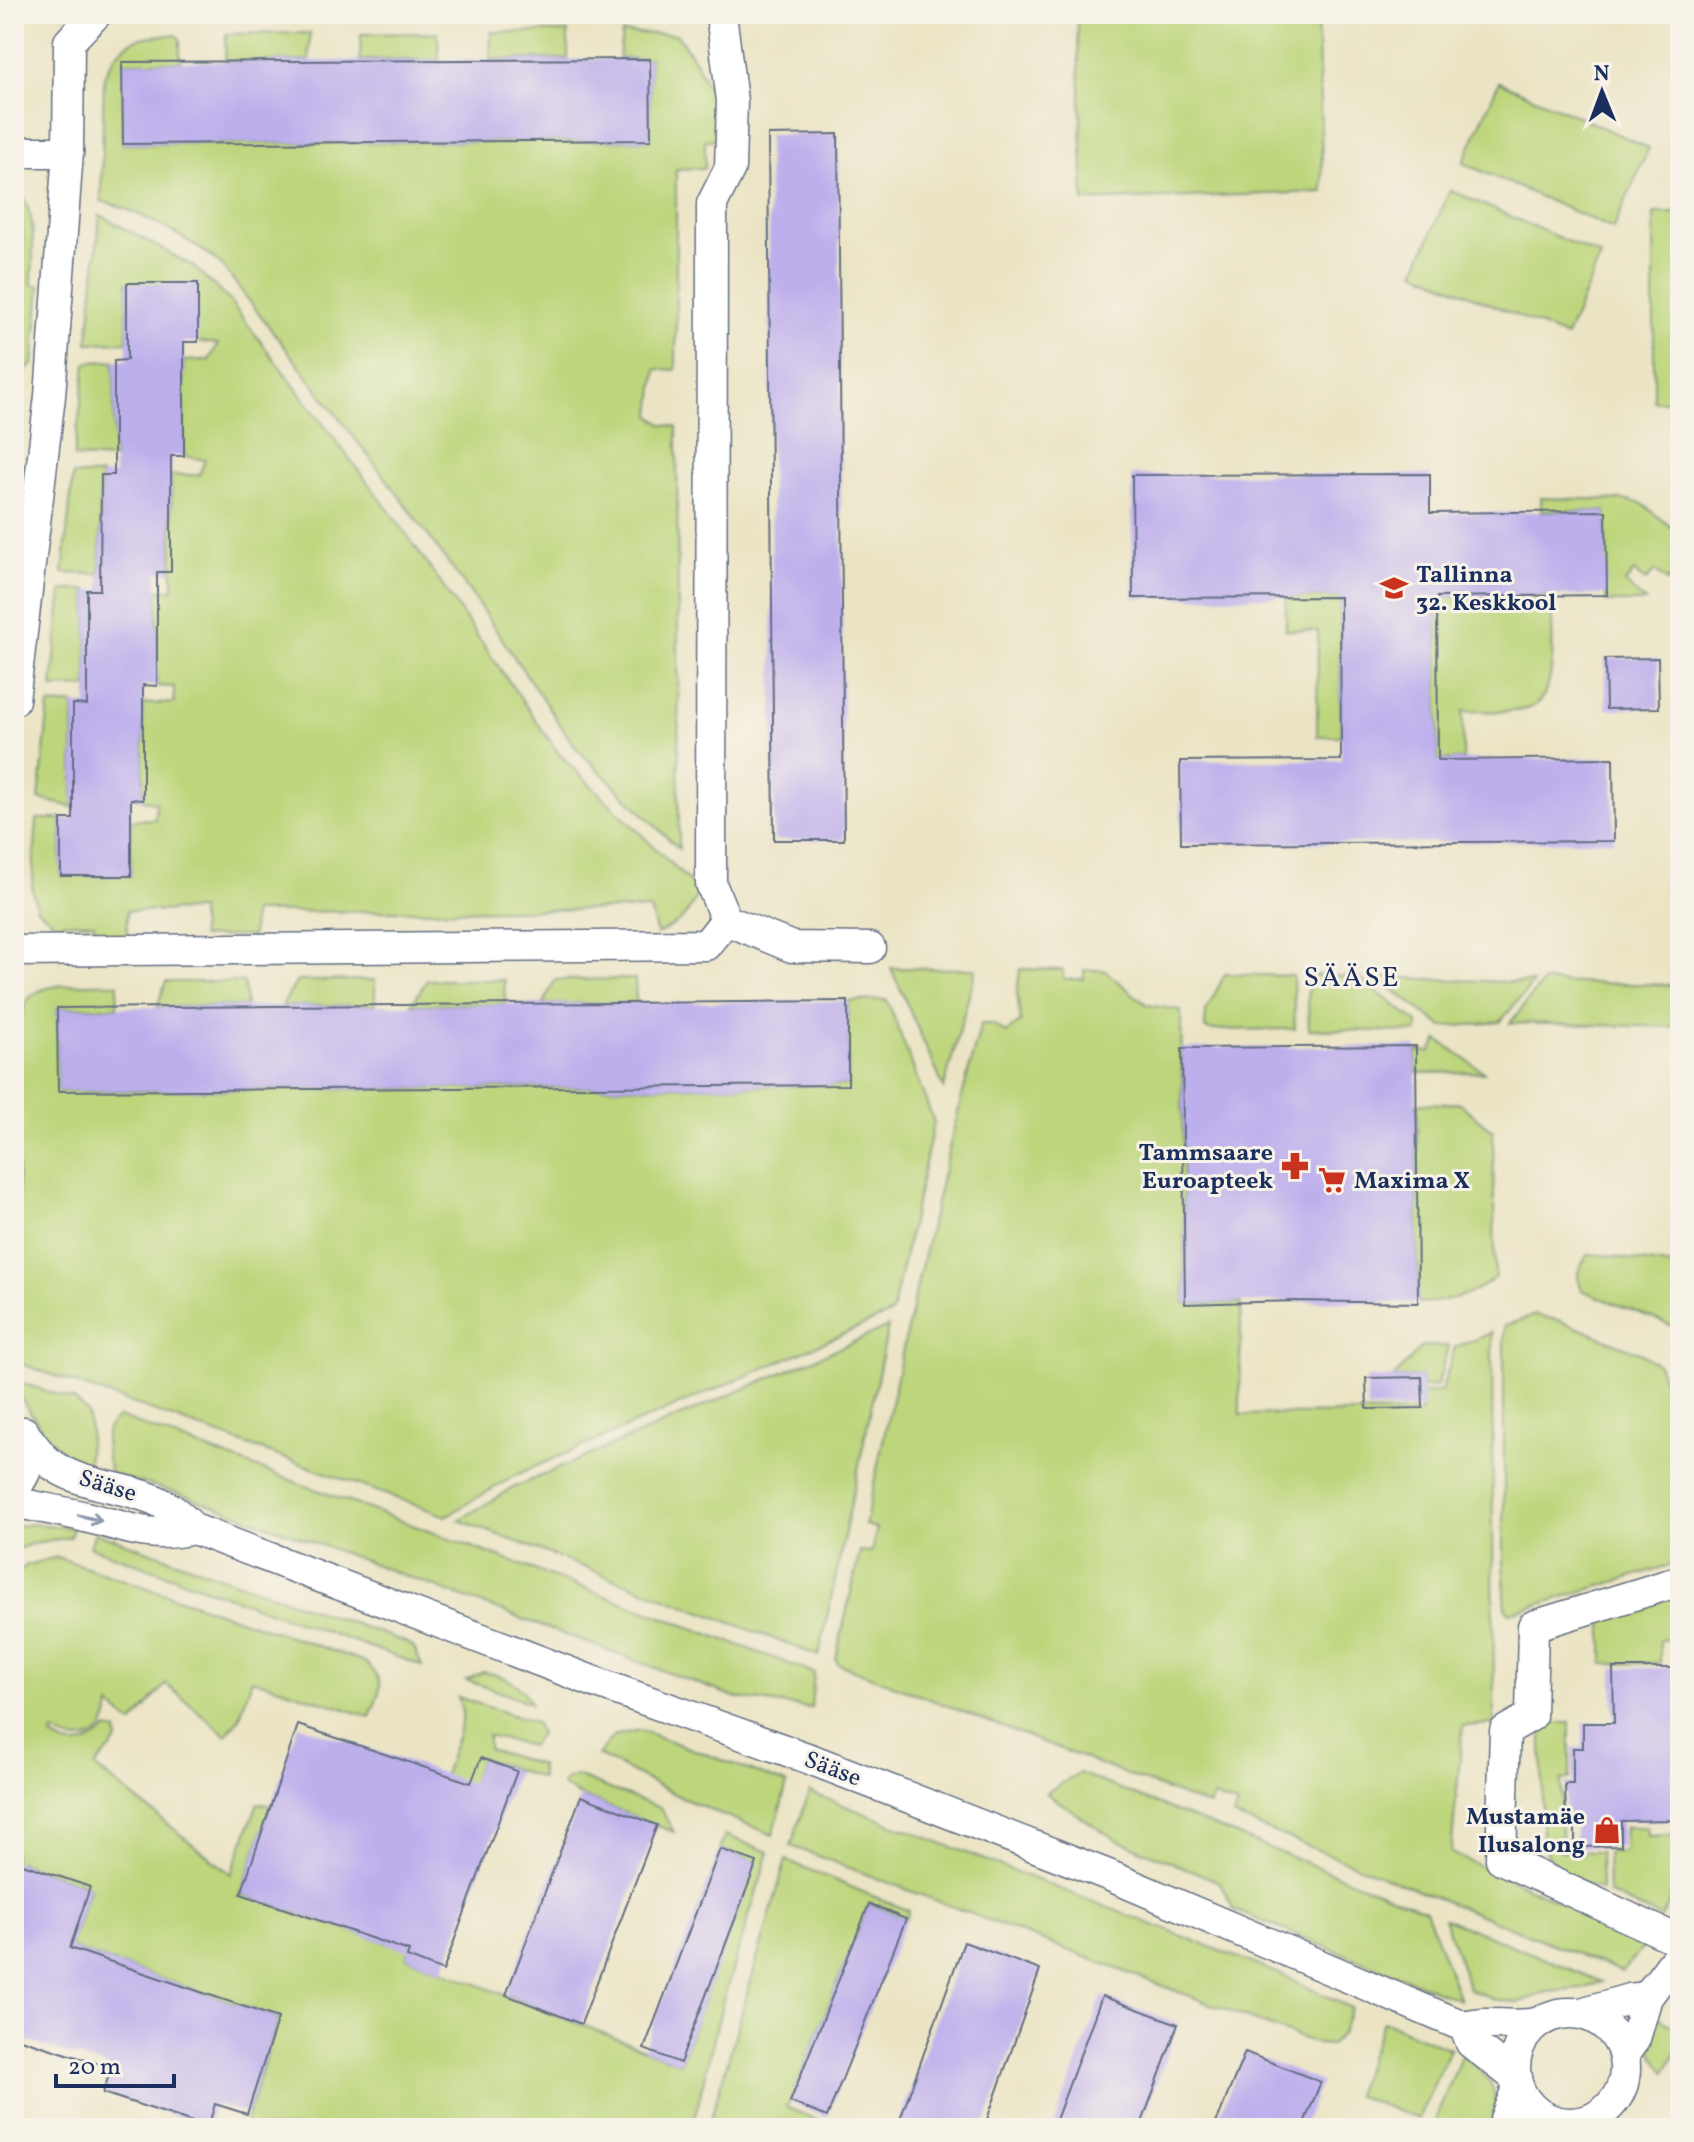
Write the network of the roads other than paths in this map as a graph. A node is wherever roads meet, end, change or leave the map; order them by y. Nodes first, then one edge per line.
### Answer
1 (96, 14) edge
2 (721, 14) edge
3 (14, 152) edge
4 (68, 152) junction
5 (14, 700) edge
6 (726, 920) junction
7 (870, 948) dead end
8 (14, 951) edge
9 (20, 1427) edge
10 (14, 1489) edge
11 (14, 1502) edge
12 (194, 1529) junction
13 (1680, 1581) edge
14 (1680, 1941) edge
15 (1680, 1953) edge
16 (1647, 1997) junction
17 (1581, 2013) junction
18 (1537, 2023) junction
19 (1465, 2027) junction
20 (1624, 2054) junction
21 (1517, 2082) junction
22 (1554, 2125) edge
23 (1505, 2128) edge

1 - 4 street
2 - 6 street
3 - 4 street
4 - 5 street
6 - 7 street
6 - 8 street
9 - 10 street, Sääse
9 - 12 street, Sääse
11 -> 12 street, Sääse
12 - 19 street, Sääse
13 - 14 street
15 - 16 street
16 - 17 street
16 - 20 street
17 - 18 street
17 - 20 street
18 - 19 street
18 - 21 street
19 - 21 street
20 - 22 street
21 - 22 street
21 - 23 street

